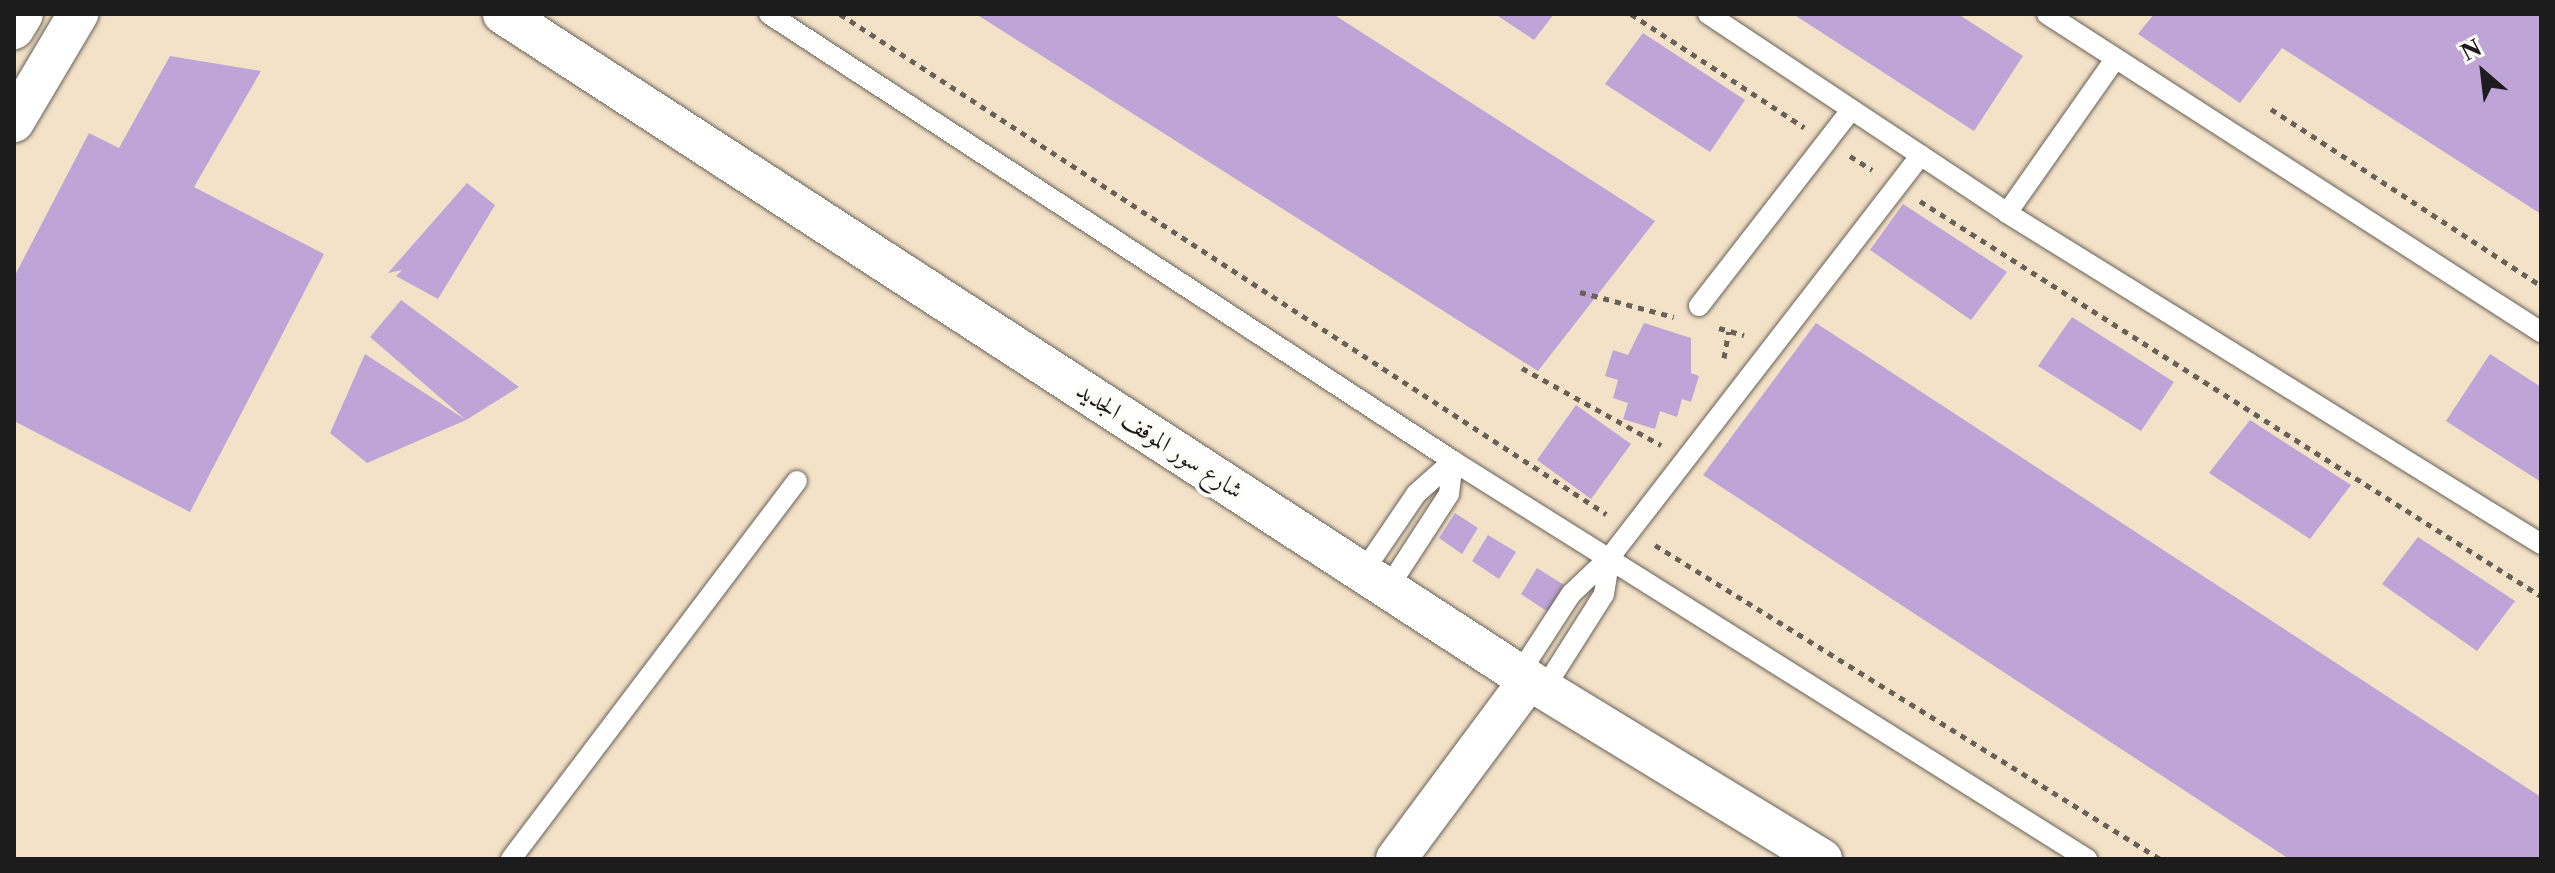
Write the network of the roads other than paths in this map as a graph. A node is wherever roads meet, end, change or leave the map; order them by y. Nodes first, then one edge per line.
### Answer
1 (23, 14) edge
2 (78, 14) edge
3 (769, 14) edge
4 (1708, 14) edge
5 (2047, 14) edge
6 (521, 19) edge
7 (14, 29) edge
8 (2116, 58) junction
9 (1851, 110) junction
10 (14, 122) edge
11 (1921, 155) junction
12 (2007, 213) junction
13 (1699, 306) dead end
14 (2541, 332) edge
15 (1453, 461) junction
16 (797, 481) dead end
17 (2541, 544) edge
18 (1610, 557) junction
19 (1375, 580) junction
20 (1531, 681) junction
21 (511, 859) edge
22 (1396, 859) edge
23 (1822, 859) edge
24 (2087, 859) edge

1 - 7 street
2 - 10 street
3 - 15 lane
4 - 9 lane
5 - 8 lane
6 - 19 street, شارع سور الموقف الجديد
8 - 12 lane
8 - 14 lane
9 - 11 lane
9 - 13 lane
11 - 12 lane
11 - 18 lane
12 - 17 lane
15 - 18 lane
15 - 19 lane
15 - 19 lane
16 - 21 lane
18 - 20 lane
18 - 20 lane
18 - 24 lane
19 - 20 street, شارع سور الموقف الجديد
20 - 22 street
20 - 23 street, شارع سور الموقف الجديد

